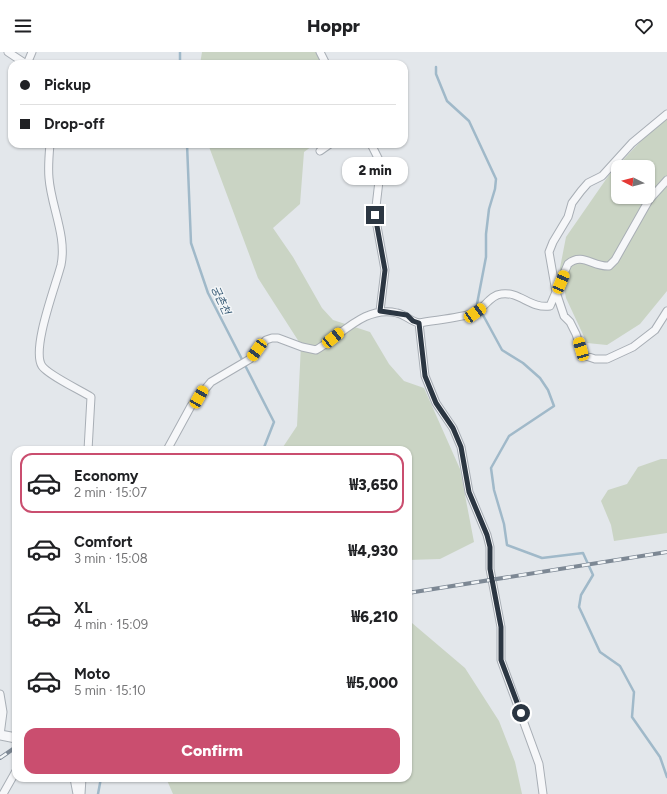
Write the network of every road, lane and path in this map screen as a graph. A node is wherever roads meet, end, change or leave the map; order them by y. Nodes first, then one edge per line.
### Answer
1 (8, 52) edge
2 (21, 60) edge
3 (667, 114) edge
4 (50, 148) edge
5 (324, 148) edge
6 (373, 148) edge
7 (320, 151) dead end
8 (667, 180) edge
9 (556, 292) junction
10 (380, 311) junction
11 (667, 311) edge
12 (419, 323) junction
13 (88, 446) edge
14 (169, 446) edge
15 (0, 694) edge
16 (0, 735) edge
17 (12, 737) edge
18 (12, 778) edge
19 (75, 782) edge
20 (82, 782) edge
21 (3, 794) edge
22 (77, 794) edge
23 (81, 794) edge
24 (543, 794) edge

1 - 2 street
3 - 9 street
4 - 13 street
5 - 7 street
6 - 10 street
8 - 9 street
9 - 11 street
9 - 12 street
10 - 12 street
10 - 14 street
12 - 24 street
15 - 16 street
16 - 17 street
18 - 21 street
19 - 22 street
20 - 23 street

